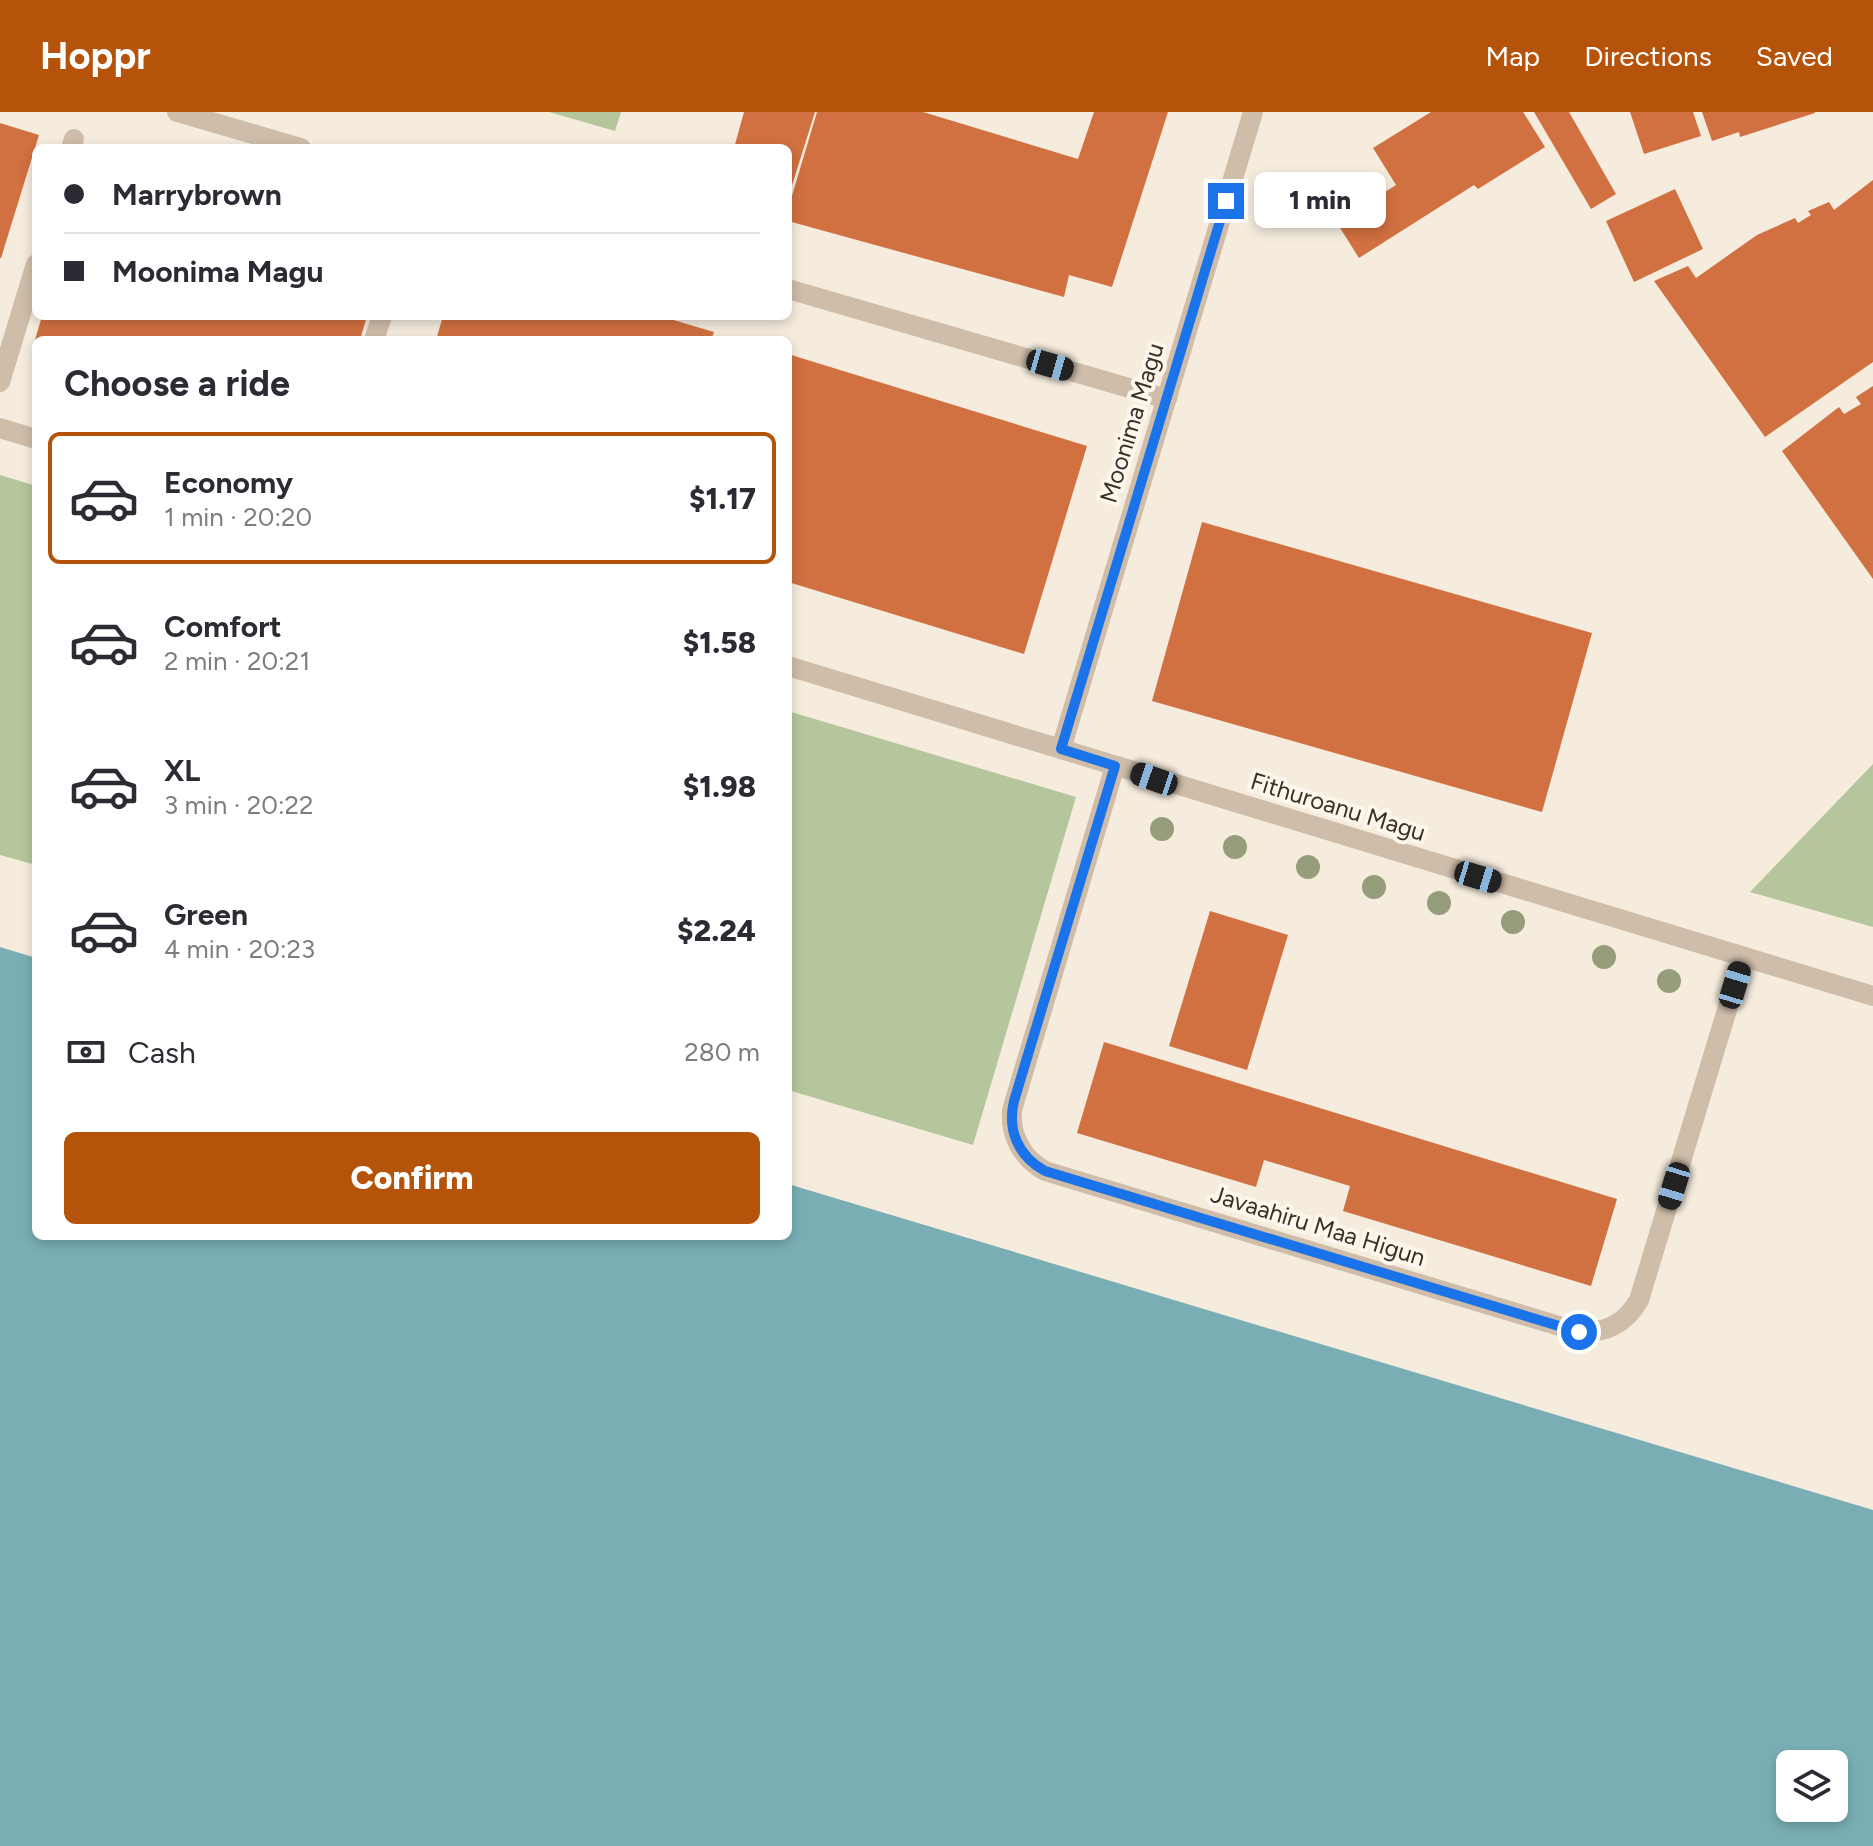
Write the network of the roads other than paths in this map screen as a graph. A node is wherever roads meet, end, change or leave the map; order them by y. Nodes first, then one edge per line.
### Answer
1 (177, 112) edge
2 (1253, 112) edge
3 (287, 144) edge
4 (32, 277) edge
5 (792, 290) edge
6 (0, 382) edge
7 (1167, 399) junction
8 (0, 428) edge
9 (32, 438) edge
10 (792, 667) edge
11 (1061, 749) junction
12 (1115, 766) junction
13 (1743, 957) junction
14 (1873, 996) edge

1 - 3 street
2 - 7 street, Moonima Magu
4 - 6 street
5 - 7 street
7 - 11 street, Moonima Magu
8 - 9 street
10 - 11 street, Fithuroanu Magu
11 - 12 street, Fithuroanu Magu
12 - 13 street, Fithuroanu Magu
12 - 13 street, Javaahiru Maa Higun
13 - 14 street, Fithuroanu Magu

